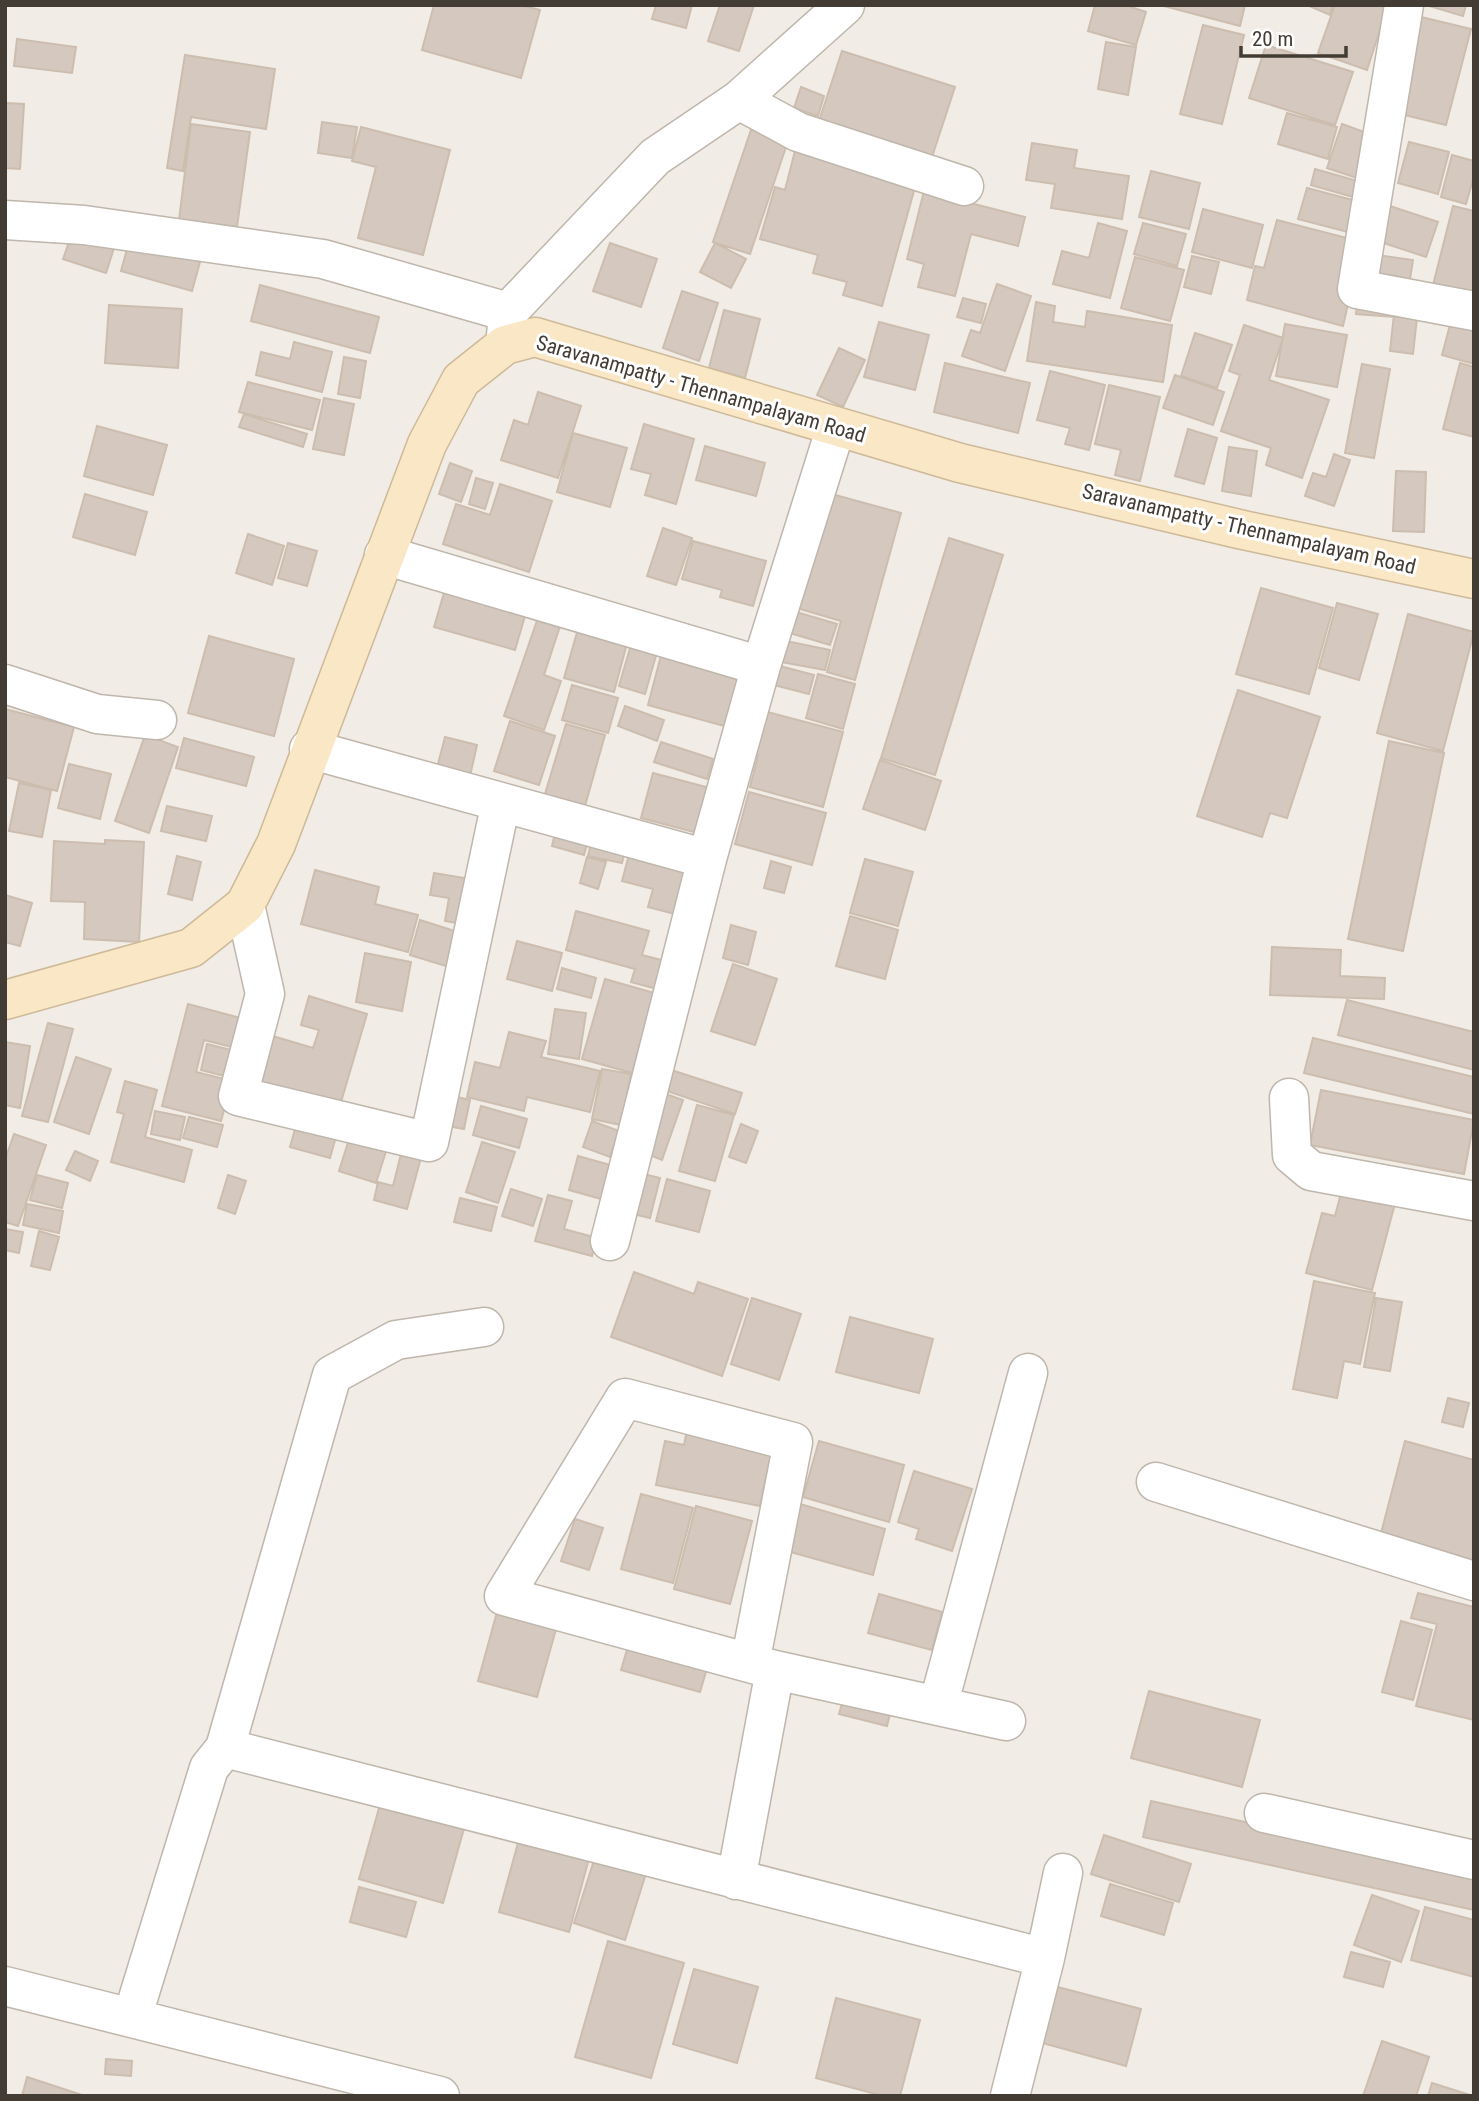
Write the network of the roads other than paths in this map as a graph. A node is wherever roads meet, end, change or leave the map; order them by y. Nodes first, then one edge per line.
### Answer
1 (845, 5) edge
2 (1404, 5) edge
3 (739, 100) junction
4 (964, 186) dead end
5 (6, 229) edge
6 (1474, 311) edge
7 (507, 328) junction
8 (836, 427) junction
9 (384, 555) junction
10 (1474, 579) edge
11 (761, 666) junction
12 (5, 684) edge
13 (157, 720) dead end
14 (309, 749) junction
15 (501, 802) junction
16 (707, 859) junction
17 (245, 905) junction
18 (5, 1000) edge
19 (1289, 1098) dead end
20 (1474, 1201) edge
21 (610, 1241) dead end
22 (484, 1327) dead end
23 (1028, 1373) dead end
24 (1156, 1482) dead end
25 (1474, 1581) edge
26 (762, 1667) junction
27 (938, 1706) junction
28 (1006, 1721) dead end
29 (225, 1748) junction
30 (1264, 1812) dead end
31 (1474, 1860) edge
32 (1063, 1874) dead end
33 (736, 1880) junction
34 (1045, 1958) junction
35 (5, 1986) edge
36 (132, 2018) junction
37 (440, 2096) edge
38 (1010, 2096) edge

1 - 3 street
2 - 6 street
3 - 4 street
3 - 7 street
5 - 7 street
7 - 8 main road, Saravanampatty - Thennampalayam Road
7 - 9 main road, Saravanampatty - Thennampalayam Road
8 - 10 main road, Saravanampatty - Thennampalayam Road
8 - 11 street
9 - 11 street
9 - 14 main road, Saravanampatty - Thennampalayam Road
11 - 16 street
12 - 13 street
14 - 15 street
14 - 17 main road, Saravanampatty - Thennampalayam Road
15 - 16 street
15 - 17 street
16 - 21 street
17 - 18 main road, Saravanampatty - Thennampalayam Road
19 - 20 street
22 - 29 street
23 - 27 street
24 - 25 street
26 - 26 street
26 - 27 street
26 - 33 street
27 - 28 street
29 - 33 street
29 - 36 street
30 - 31 street
32 - 34 street
33 - 34 street
34 - 38 street
35 - 36 street
36 - 37 street

